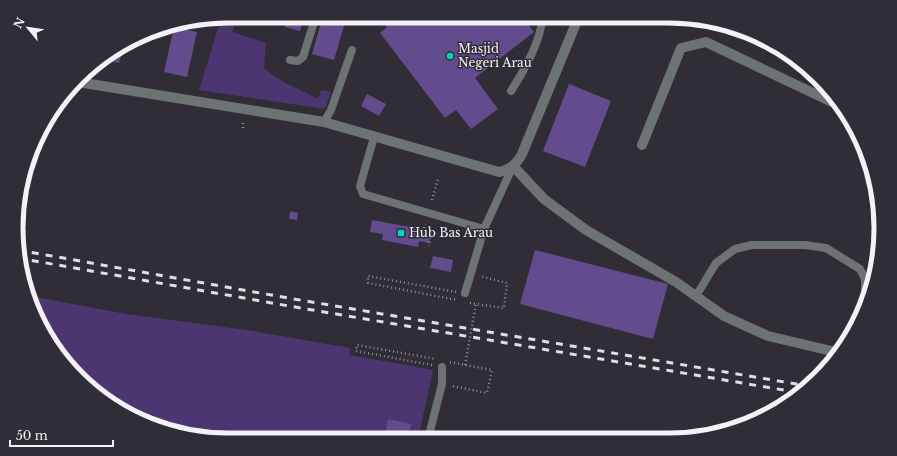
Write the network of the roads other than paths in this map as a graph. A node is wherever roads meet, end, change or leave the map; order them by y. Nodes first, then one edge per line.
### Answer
1 (314, 23) edge
2 (541, 23) edge
3 (576, 23) edge
4 (352, 50) dead end
5 (290, 60) dead end
6 (83, 83) edge
7 (511, 91) dead end
8 (830, 101) edge
9 (324, 122) junction
10 (374, 137) junction
11 (642, 145) dead end
12 (513, 166) junction
13 (484, 229) junction
14 (865, 288) edge
15 (465, 293) road end
16 (696, 296) junction
17 (833, 351) edge
18 (442, 367) road end
19 (430, 433) edge

1 - 5 lane
2 - 7 lane
3 - 12 street
4 - 9 lane
6 - 9 street
8 - 11 street
9 - 10 street
10 - 12 street
10 - 13 lane
12 - 13 lane
12 - 16 street
13 - 15 lane
14 - 16 lane
16 - 17 street
18 - 19 lane

